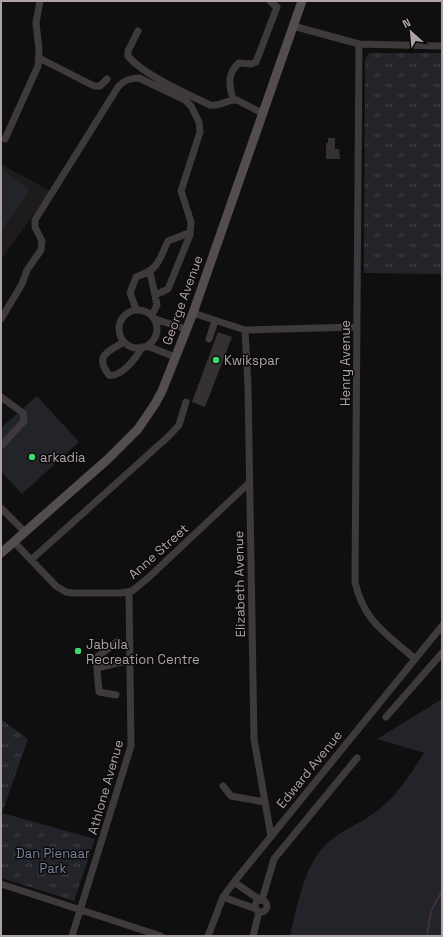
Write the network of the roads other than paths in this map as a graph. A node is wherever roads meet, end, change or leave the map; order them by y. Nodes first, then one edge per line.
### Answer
1 (40, 1) edge
2 (270, 1) edge
3 (302, 1) edge
4 (293, 26) junction
5 (138, 31) dead end
6 (359, 44) junction
7 (442, 46) edge
8 (39, 58) junction
9 (107, 79) dead end
10 (233, 100) junction
11 (262, 113) junction
12 (5, 139) dead end
13 (190, 235) junction
14 (150, 272) junction
15 (155, 295) junction
16 (136, 309) junction
17 (193, 313) junction
18 (153, 317) junction
19 (1, 318) edge
20 (215, 321) junction
21 (357, 327) junction
22 (186, 329) junction
23 (245, 330) junction
24 (209, 339) dead end
25 (124, 342) junction
26 (144, 346) junction
27 (175, 357) junction
28 (1, 397) edge
29 (186, 402) dead end
30 (1, 446) edge
31 (249, 483) junction
32 (1, 508) edge
33 (25, 532) junction
34 (14, 542) junction
35 (1, 553) edge
36 (31, 560) junction
37 (129, 592) junction
38 (442, 626) edge
39 (118, 642) dead end
40 (442, 653) edge
41 (415, 659) junction
42 (130, 660) junction
43 (97, 668) junction
44 (116, 695) dead end
45 (386, 717) dead end
46 (357, 758) dead end
47 (223, 786) dead end
48 (264, 802) junction
49 (271, 836) junction
50 (234, 882) junction
51 (1, 884) edge
52 (223, 898) junction
53 (261, 900) junction
54 (258, 910) junction
55 (81, 911) junction
56 (72, 936) edge
57 (161, 936) edge
58 (208, 936) edge
59 (252, 936) edge

1 - 8 street
2 - 10 street
3 - 4 main road, George Avenue
4 - 6 street
4 - 11 main road, George Avenue
5 - 10 street
6 - 7 street
6 - 21 street, Henry Avenue
8 - 9 street
8 - 12 street
10 - 11 street
11 - 17 main road, George Avenue
13 - 14 street
13 - 15 street
13 - 19 street
14 - 15 street
14 - 16 street
15 - 18 street
16 - 18 street
16 - 25 street
17 - 20 street
17 - 22 main road, George Avenue
18 - 22 street
18 - 26 street
20 - 23 street
20 - 24 street
21 - 23 street
21 - 41 street, Henry Avenue
22 - 27 main road, George Avenue
23 - 31 street, Elizabeth Avenue
25 - 26 street
25 - 26 street
26 - 27 street
27 - 33 main road, George Avenue
28 - 30 street
29 - 36 street
31 - 37 street, Anne Street
31 - 48 street, Elizabeth Avenue
32 - 33 street
33 - 34 main road, George Avenue
34 - 35 main road, George Avenue
34 - 36 street, Anne Street
36 - 37 street, Anne Street
37 - 42 street, Athlone Avenue
38 - 41 street, Edward Avenue
39 - 43 street
40 - 45 street
41 - 49 street, Edward Avenue
42 - 43 street
42 - 55 street, Athlone Avenue
43 - 44 street
46 - 53 street
47 - 48 street
48 - 49 street, Elizabeth Avenue
49 - 50 street, Edward Avenue
50 - 52 street, Edward Avenue
50 - 53 street
51 - 55 street
52 - 54 street
52 - 58 street, Edward Avenue
53 - 54 street
54 - 59 street
55 - 56 street, Athlone Avenue
55 - 57 street

